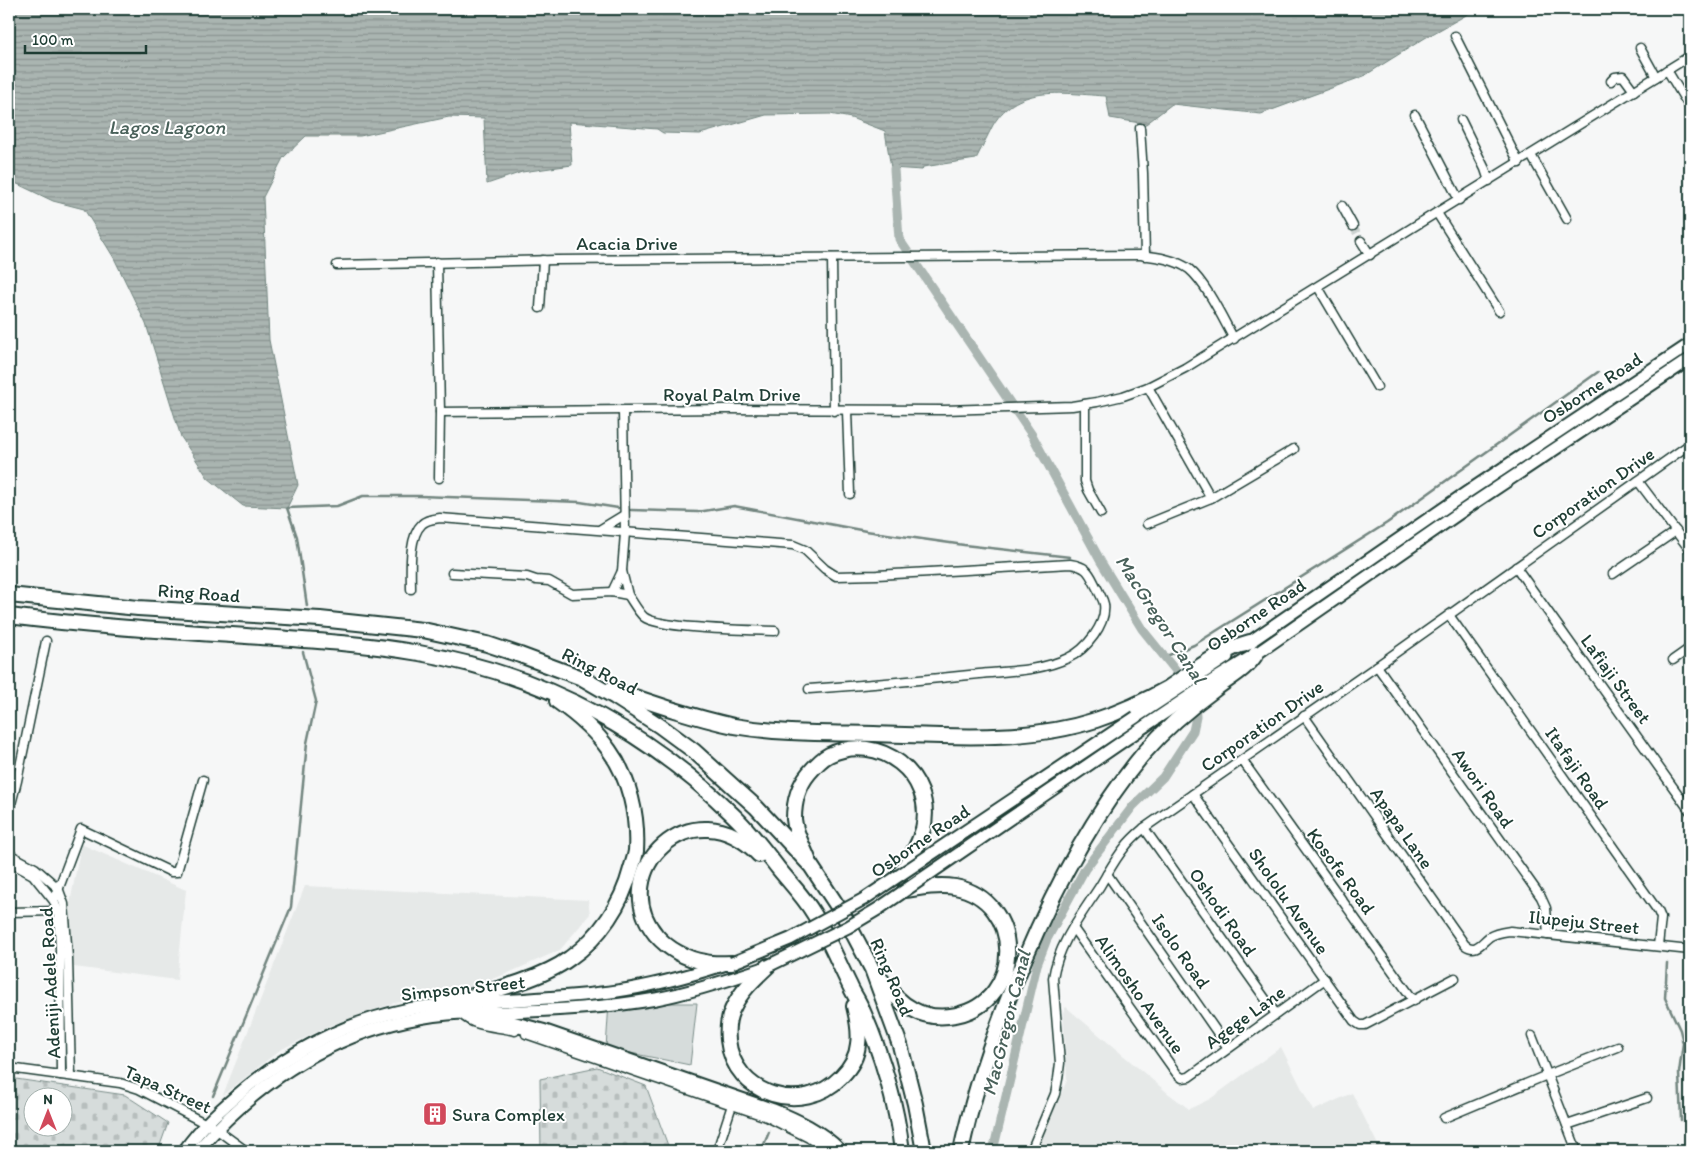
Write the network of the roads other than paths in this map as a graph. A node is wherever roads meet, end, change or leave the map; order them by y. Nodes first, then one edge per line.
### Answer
1 (1455, 36) dead end
2 (1640, 48) dead end
3 (1690, 56) edge
4 (1667, 70) junction
5 (1656, 77) junction
6 (1611, 81) dead end
7 (1634, 91) junction
8 (1690, 108) edge
9 (1415, 115) dead end
10 (1461, 120) dead end
11 (1140, 128) dead end
12 (1531, 155) junction
13 (1519, 163) junction
14 (1489, 181) junction
15 (1459, 200) junction
16 (1342, 206) dead end
17 (1437, 213) junction
18 (1567, 219) dead end
19 (1353, 226) tunnel mouth
20 (1360, 241) tunnel mouth
21 (1370, 255) junction
22 (1145, 256) junction
23 (832, 258) junction
24 (543, 260) junction
25 (437, 262) junction
26 (337, 265) dead end
27 (1318, 287) junction
28 (540, 308) dead end
29 (1499, 311) dead end
30 (1234, 339) junction
31 (1690, 344) edge
32 (1690, 359) edge
33 (1377, 387) dead end
34 (1148, 388) junction
35 (1085, 404) junction
36 (623, 411) junction
37 (834, 411) junction
38 (847, 411) junction
39 (440, 412) junction
40 (1690, 444) edge
41 (1294, 449) dead end
42 (439, 478) dead end
43 (1638, 481) junction
44 (850, 494) dead end
45 (1211, 498) junction
46 (1101, 513) dead end
47 (624, 515) junction
48 (1147, 524) dead end
49 (601, 529) junction
50 (1676, 530) junction
51 (625, 533) junction
52 (1690, 550) edge
53 (1516, 567) junction
54 (622, 571) junction
55 (452, 573) dead end
56 (1613, 574) dead end
57 (411, 589) dead end
58 (612, 592) junction
59 (9, 594) edge
60 (628, 595) junction
61 (1449, 615) junction
62 (9, 616) edge
63 (775, 631) dead end
64 (46, 641) dead end
65 (1253, 648) junction
66 (1690, 648) edge
67 (1673, 660) dead end
68 (1377, 666) junction
69 (582, 678) junction
70 (1206, 678) junction
71 (534, 685) junction
72 (809, 689) dead end
73 (1168, 692) junction
74 (1180, 710) junction
75 (1304, 716) junction
76 (1242, 760) junction
77 (203, 780) dead end
78 (1193, 794) junction
79 (1689, 808) edge
80 (9, 812) edge
81 (1144, 828) junction
82 (9, 854) edge
83 (9, 862) edge
84 (811, 866) junction
85 (781, 871) junction
86 (1107, 874) junction
87 (898, 877) junction
88 (58, 888) junction
89 (905, 890) junction
90 (54, 900) junction
91 (58, 911) junction
92 (9, 912) edge
93 (1073, 928) junction
94 (1548, 935) junction
95 (1658, 946) junction
96 (1479, 947) joint
97 (1690, 950) edge
98 (732, 963) junction
99 (768, 966) junction
100 (872, 969) junction
101 (1455, 978) dead end
102 (1325, 979) junction
103 (851, 988) junction
104 (583, 995) joint
105 (1414, 1001) junction
106 (439, 1005) junction
107 (467, 1014) junction
108 (1276, 1014) junction
109 (1532, 1036) dead end
110 (1228, 1048) junction
111 (1618, 1048) dead end
112 (9, 1068) edge
113 (61, 1075) junction
114 (1547, 1075) junction
115 (71, 1076) junction
116 (1182, 1078) joint
117 (1647, 1098) dead end
118 (732, 1105) junction
119 (1444, 1118) dead end
120 (205, 1123) junction
121 (1567, 1125) junction
122 (216, 1128) junction
123 (184, 1151) edge
124 (196, 1151) edge
125 (246, 1151) edge
126 (717, 1151) edge
127 (826, 1151) edge
128 (839, 1151) edge
129 (902, 1151) edge
130 (924, 1151) edge
131 (961, 1151) edge
132 (1031, 1151) edge
133 (1577, 1151) edge

1 - 13 street
2 - 5 street
3 - 4 street, Royal Palm Drive
4 - 5 street, Royal Palm Drive
4 - 8 street
5 - 7 street, Royal Palm Drive
6 - 7 street
7 - 12 street, Royal Palm Drive
9 - 15 street
10 - 14 street
11 - 22 street
12 - 13 street, Royal Palm Drive
12 - 18 street
13 - 14 street, Royal Palm Drive
14 - 15 street, Royal Palm Drive
15 - 17 street, Royal Palm Drive
16 - 19 street
17 - 21 street, Royal Palm Drive
17 - 29 street
20 - 21 street
21 - 27 street, Royal Palm Drive
22 - 23 street, Acacia Drive
22 - 30 street, Acacia Drive
23 - 24 street, Acacia Drive
23 - 37 street
24 - 25 street, Acacia Drive
24 - 28 street
25 - 26 street, Acacia Drive
25 - 39 street
27 - 30 street, Royal Palm Drive
27 - 33 street
30 - 34 street, Royal Palm Drive
31 - 65 main road, Osborne Road
32 - 65 main road, Osborne Road
34 - 35 street, Royal Palm Drive
34 - 45 street
35 - 38 street, Royal Palm Drive
35 - 46 street
36 - 37 street, Royal Palm Drive
36 - 39 street, Royal Palm Drive
36 - 47 street
37 - 38 street, Royal Palm Drive
38 - 44 street
39 - 42 street
40 - 43 street, Corporation Drive
41 - 45 street
43 - 50 street
43 - 53 street, Corporation Drive
45 - 48 street
47 - 49 street
47 - 51 street
49 - 51 street
49 - 57 street
50 - 52 street
50 - 56 street
51 - 54 street
51 - 72 street
53 - 61 street, Corporation Drive
53 - 79 street, Lafiaji Street
54 - 58 street
54 - 60 street
55 - 58 street
58 - 60 street
59 - 69 highway, Ring Road
60 - 63 street
61 - 68 street, Corporation Drive
61 - 95 street, Itafaji Road
62 - 71 highway, Ring Road
64 - 80 street
65 - 70 highway
65 - 70 highway
66 - 67 street
68 - 75 street, Corporation Drive
68 - 94 street, Awori Road
69 - 73 highway
69 - 84 highway, Ring Road
70 - 73 highway
70 - 74 highway
71 - 85 highway, Ring Road
71 - 106 highway
73 - 87 main road, Osborne Road, bridge
74 - 89 main road, Osborne Road, bridge
74 - 131 highway
75 - 76 street, Corporation Drive
75 - 96 street, Apapa Lane
76 - 78 street, Corporation Drive
76 - 105 street, Kosofe Road
77 - 88 street
78 - 81 street, Corporation Drive
78 - 102 street, Shololu Avenue
81 - 86 street, Corporation Drive
81 - 108 street, Oshodi Road
82 - 88 street, Adeniji Adele Road
83 - 90 street, Adeniji Adele Road
84 - 87 highway
84 - 100 highway, Ring Road
85 - 98 highway
85 - 103 highway, Ring Road
86 - 93 street, Corporation Drive
86 - 110 street, Isolo Road
87 - 98 main road, Osborne Road, bridge
88 - 90 street
88 - 115 street, Adeniji Adele Road
89 - 99 main road, Osborne Road, bridge
89 - 100 highway
90 - 91 street, Adeniji Adele Road
91 - 92 street
91 - 113 street, Adeniji Adele Road
93 - 116 street, Alimosho Avenue
93 - 132 street, Corporation Drive
94 - 95 street, Ilupeju Street
94 - 96 street, Ilupeju Street
95 - 97 street, Ilupeju Street
98 - 104 main road, Osborne Road
99 - 103 highway
99 - 107 main road, Osborne Road
100 - 130 highway, Ring Road
101 - 105 street
102 - 105 street, Shololu Avenue
102 - 108 street, Agege Lane
103 - 129 highway, Ring Road
104 - 106 main road, Simpson Street
106 - 120 main road, Simpson Street
107 - 118 street
107 - 122 main road, Osborne Road
107 - 128 highway
108 - 110 street, Agege Lane
109 - 114 street
110 - 116 street, Agege Lane
111 - 114 street
112 - 113 street, Tapa Street
113 - 115 street, Tapa Street
114 - 119 street
114 - 121 street
115 - 120 street, Tapa Street
117 - 121 street
118 - 126 street
118 - 127 street
120 - 122 street, Tapa Street
120 - 123 main road, Simpson Street
121 - 133 street
122 - 124 main road, Osborne Road
122 - 125 street, Tapa Street

